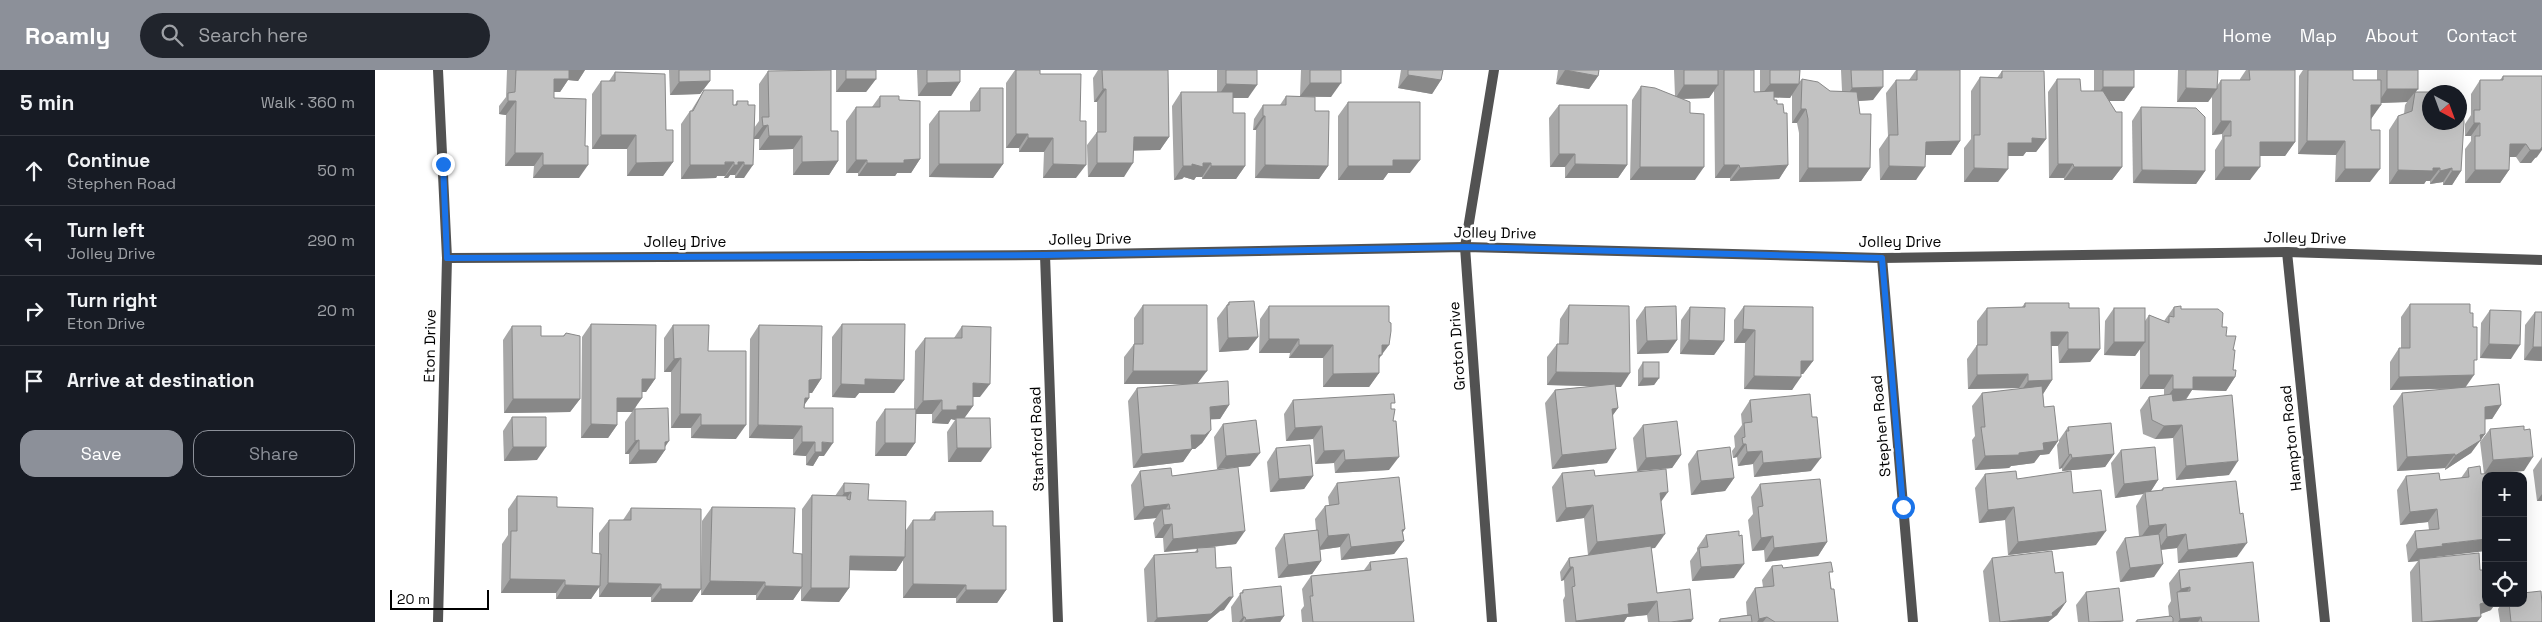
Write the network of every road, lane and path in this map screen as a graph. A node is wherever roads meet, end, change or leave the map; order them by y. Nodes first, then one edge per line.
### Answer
1 (438, 70) edge
2 (1493, 70) edge
3 (1465, 247) junction
4 (2287, 252) junction
5 (1045, 255) junction
6 (447, 258) junction
7 (1882, 258) junction
8 (2542, 260) edge
9 (438, 622) edge
10 (1058, 622) edge
11 (1492, 622) edge
12 (1913, 622) edge
13 (2325, 622) edge

1 - 6 street, Eton Drive
2 - 3 street, Groton Drive
3 - 5 street, Jolley Drive
3 - 7 street, Jolley Drive
3 - 11 street, Groton Drive
4 - 7 street, Jolley Drive
4 - 8 street, Jolley Drive
4 - 13 street, Hampton Road
5 - 6 street, Jolley Drive
5 - 10 street, Stanford Road
6 - 9 street, Eton Drive
7 - 12 street, Stephen Road

